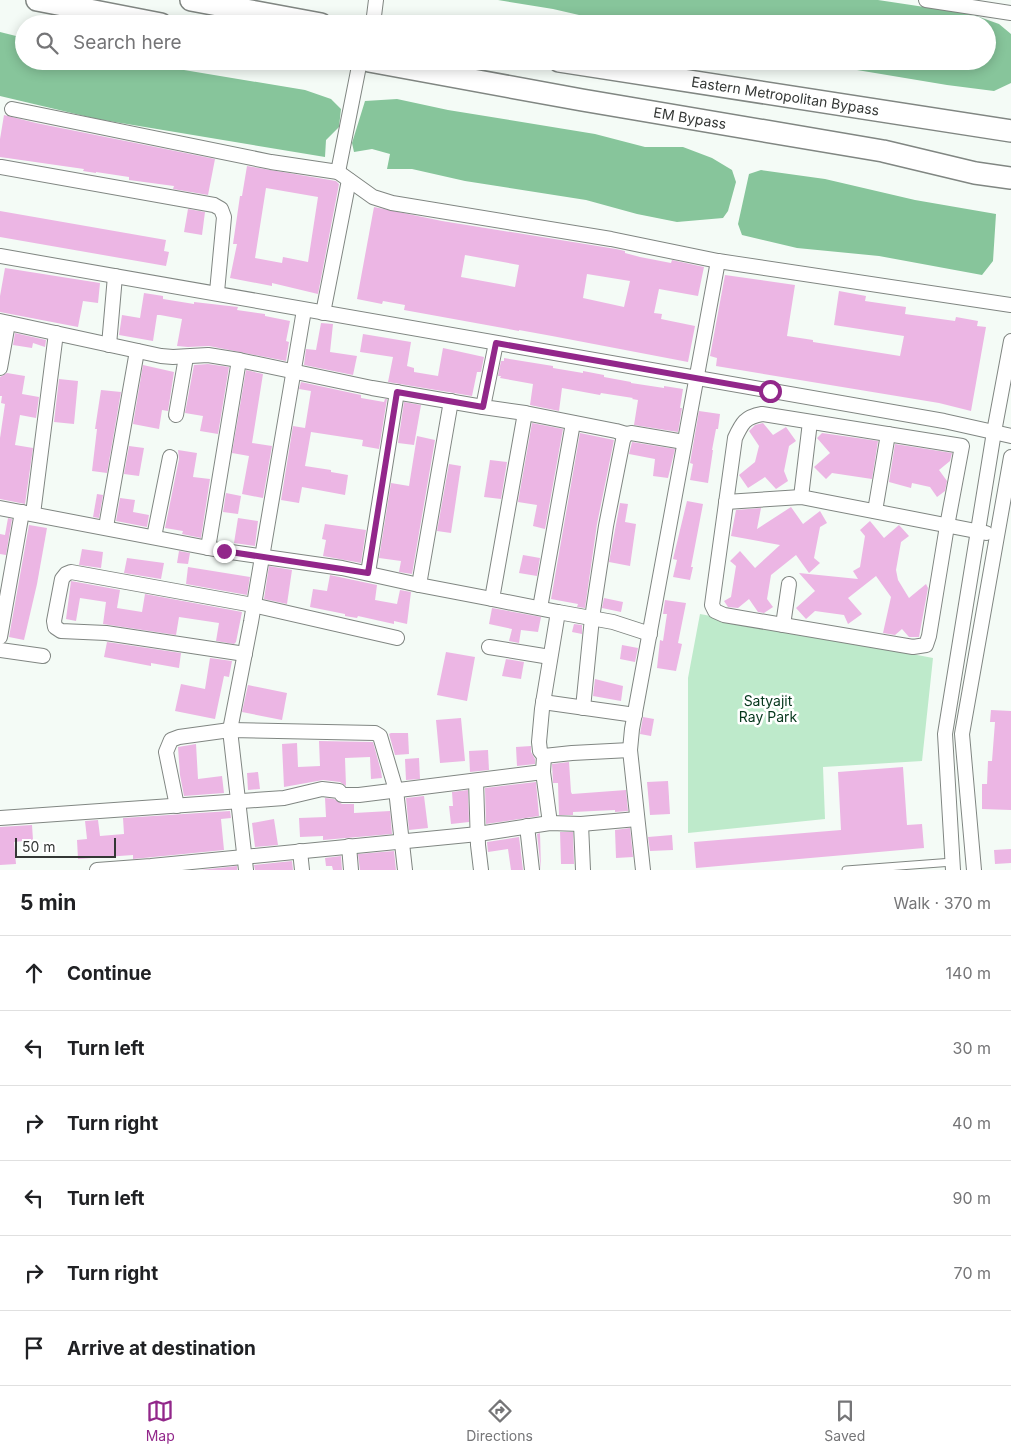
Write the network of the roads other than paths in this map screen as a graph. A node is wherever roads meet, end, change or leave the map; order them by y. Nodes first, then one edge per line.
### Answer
1 (37, 0) edge
2 (191, 0) edge
3 (376, 0) edge
4 (926, 0) edge
5 (1011, 13) edge
6 (114, 15) edge
7 (272, 15) edge
8 (374, 15) edge
9 (359, 70) edge
10 (418, 70) edge
11 (617, 70) edge
12 (12, 109) dead end
13 (1011, 131) edge
14 (2, 167) dead end
15 (343, 176) junction
16 (1011, 178) edge
17 (0, 256) edge
18 (718, 261) junction
19 (115, 276) junction
20 (217, 292) junction
21 (1011, 305) edge
22 (304, 310) junction
23 (322, 313) junction
24 (4, 322) edge
25 (56, 333) junction
26 (1011, 341) edge
27 (496, 343) junction
28 (109, 345) junction
29 (137, 351) junction
30 (186, 357) junction
31 (239, 360) junction
32 (0, 368) edge
33 (293, 371) junction
34 (696, 378) junction
35 (397, 392) junction
36 (451, 401) junction
37 (483, 407) junction
38 (525, 414) junction
39 (176, 415) dead end
40 (810, 422) junction
41 (573, 423) junction
42 (994, 432) junction
43 (626, 434) junction
44 (888, 434) junction
45 (1011, 436) edge
46 (684, 442) junction
47 (170, 457) dead end
48 (1011, 457) edge
49 (801, 497) junction
50 (726, 502) junction
51 (0, 508) edge
52 (876, 511) junction
53 (27, 513) junction
54 (947, 526) junction
55 (106, 527) junction
56 (979, 532) junction
57 (997, 534) junction
58 (154, 537) junction
59 (208, 548) junction
60 (262, 556) junction
61 (6, 564) edge
62 (368, 573) junction
63 (790, 584) dead end
64 (418, 585) junction
65 (492, 599) junction
66 (253, 605) junction
67 (540, 608) junction
68 (558, 612) junction
69 (592, 618) junction
70 (783, 625) junction
71 (650, 634) junction
72 (0, 637) edge
73 (397, 638) dead end
74 (489, 647) dead end
75 (0, 650) edge
76 (245, 654) junction
77 (43, 656) dead end
78 (550, 657) junction
79 (957, 664) junction
80 (974, 667) junction
81 (543, 702) junction
82 (582, 708) junction
83 (635, 715) junction
84 (230, 730) junction
85 (630, 750) junction
86 (544, 756) junction
87 (543, 772) junction
88 (476, 780) junction
89 (396, 790) junction
90 (239, 801) junction
91 (177, 806) junction
92 (0, 818) edge
93 (637, 819) junction
94 (550, 823) junction
95 (581, 824) junction
96 (527, 826) junction
97 (478, 834) junction
98 (403, 840) junction
99 (349, 846) junction
100 (300, 851) junction
101 (245, 863) edge
102 (974, 865) edge
103 (190, 866) edge
104 (953, 866) edge
105 (143, 868) edge
106 (97, 870) edge
107 (302, 870) edge
108 (352, 870) edge
109 (405, 870) edge
110 (482, 870) edge
111 (532, 870) edge
112 (583, 870) edge
113 (643, 870) edge
114 (846, 870) edge

1 - 6 main road
2 - 7 main road
3 - 8 street
4 - 5 street
9 - 15 street
10 - 16 main road, EM Bypass
11 - 13 main road, Eastern Metropolitan Bypass
12 - 15 street
14 - 20 street
15 - 18 street
15 - 23 street
17 - 19 street
18 - 21 street
18 - 34 street
19 - 20 street
19 - 28 street
20 - 22 street
22 - 23 street
22 - 33 street
23 - 27 street
24 - 25 street
24 - 32 street
25 - 28 street
25 - 53 street
26 - 42 street
27 - 34 street
27 - 37 street
28 - 29 street
29 - 30 street
29 - 55 street
30 - 31 street
30 - 39 street
31 - 33 street
31 - 59 street
33 - 35 street
33 - 60 street
34 - 42 street
34 - 46 street
35 - 36 street
35 - 62 street
36 - 37 street
36 - 64 street
37 - 38 street
38 - 41 street
38 - 65 street
40 - 44 street
40 - 49 street
40 - 50 street
41 - 43 street
41 - 67 street
42 - 45 street
42 - 56 street
43 - 46 street
43 - 69 street
44 - 52 street
44 - 54 street
46 - 71 street
47 - 58 street
48 - 57 street
49 - 50 street
49 - 52 street
50 - 70 street
51 - 53 street
52 - 54 street
53 - 55 street
53 - 61 street
54 - 56 street
54 - 70 street
55 - 58 street
56 - 57 street
56 - 79 street
57 - 80 street
58 - 59 street
59 - 60 street
60 - 62 street
60 - 66 street
61 - 72 street
62 - 64 street
63 - 70 street
64 - 65 street
65 - 67 street
66 - 73 street
66 - 76 street
66 - 76 street
67 - 68 street
68 - 69 street
68 - 78 street
69 - 71 street
69 - 82 street
71 - 83 street
74 - 78 street
75 - 77 street
76 - 84 street
78 - 81 street
79 - 80 street
79 - 104 street
80 - 102 street
81 - 82 street
81 - 86 street
82 - 83 street
83 - 85 street
84 - 89 street
84 - 90 street
84 - 91 street
85 - 86 street
85 - 93 street
86 - 87 street
87 - 88 street
87 - 94 street
88 - 89 street
88 - 97 street
89 - 90 street
89 - 98 street
90 - 91 street
90 - 101 street
91 - 92 street
93 - 95 street
93 - 113 street
94 - 95 street
94 - 96 street
95 - 112 street
96 - 97 street
96 - 111 street
97 - 98 street
97 - 110 street
98 - 99 street
98 - 109 street
99 - 100 street
99 - 108 street
100 - 101 street
100 - 107 street
101 - 103 street
102 - 104 street
103 - 105 street
104 - 114 lane
105 - 106 street

